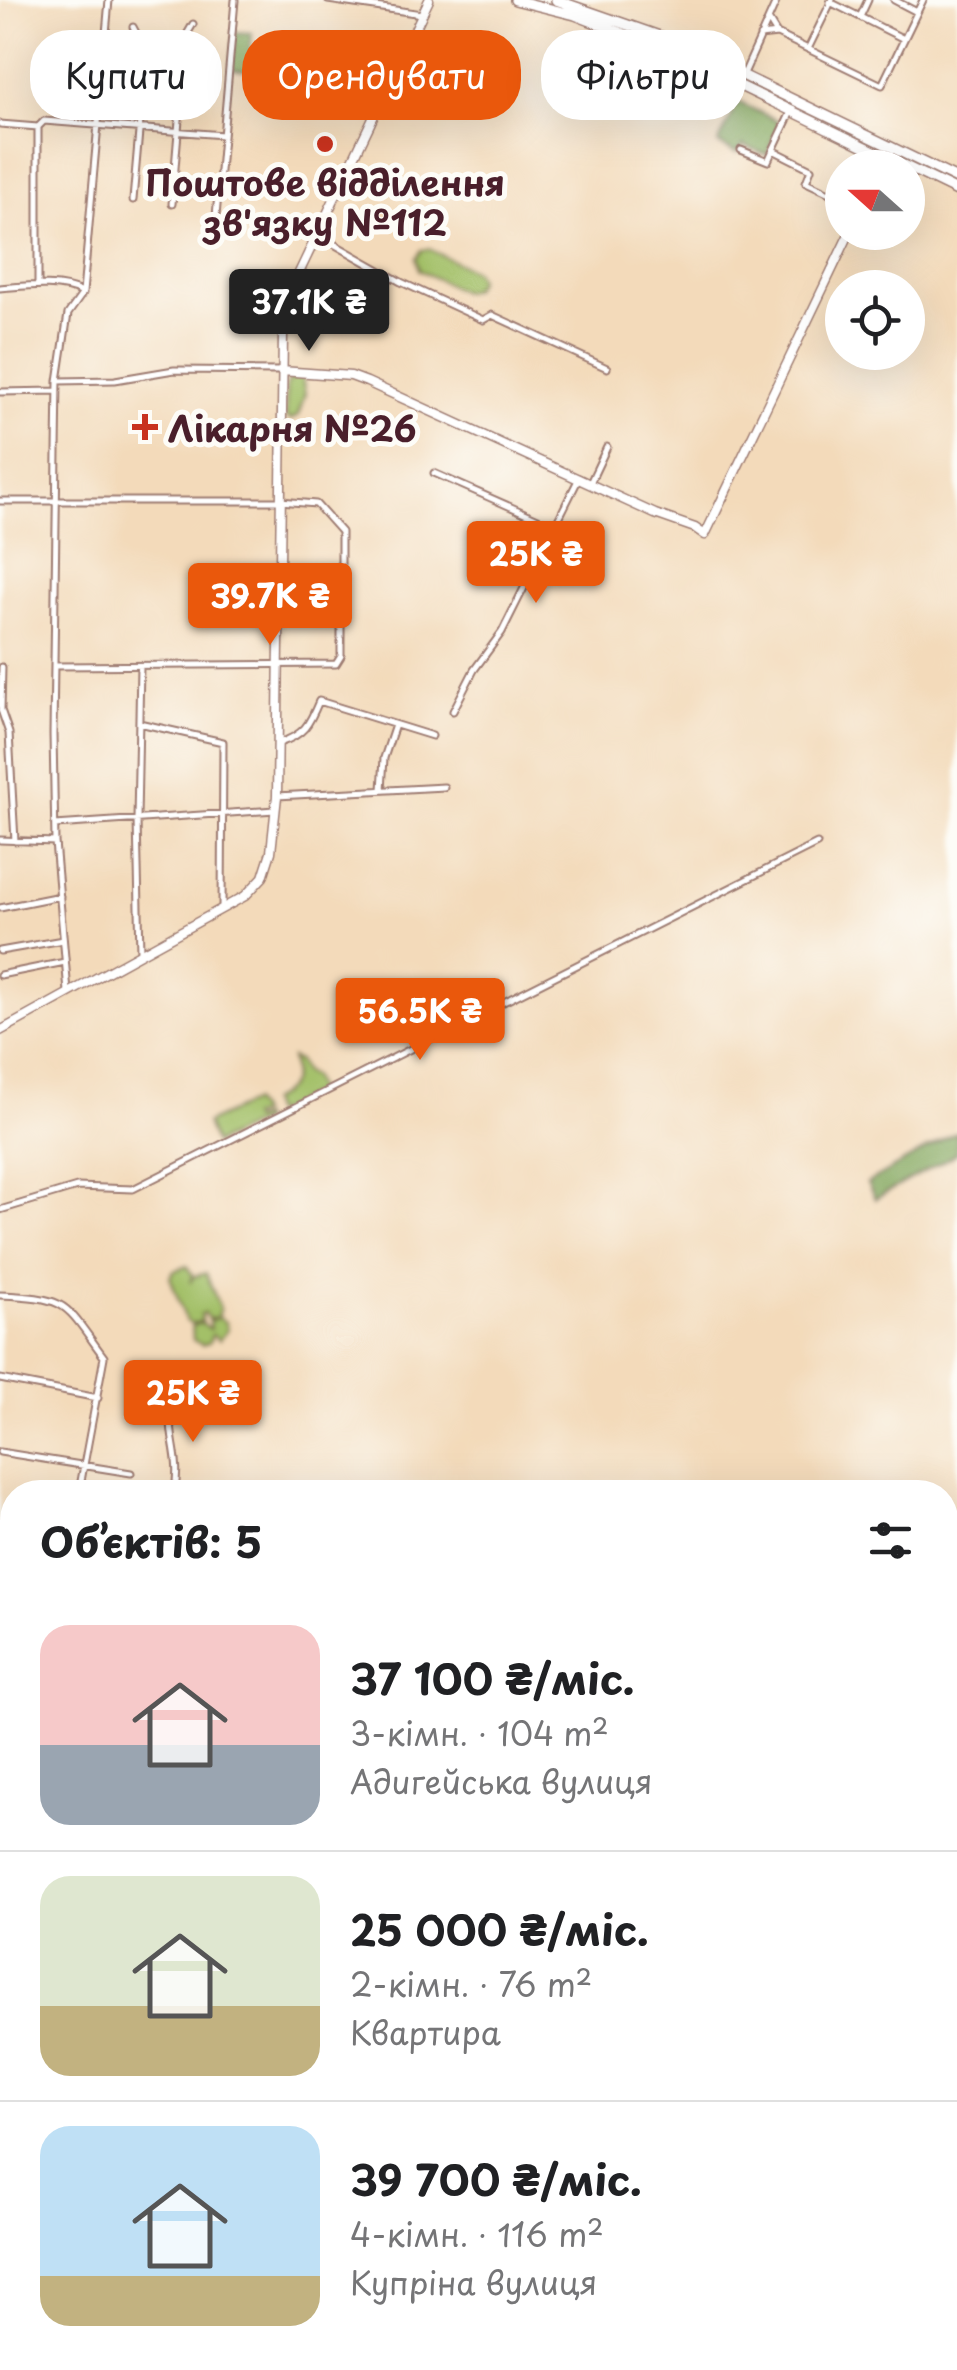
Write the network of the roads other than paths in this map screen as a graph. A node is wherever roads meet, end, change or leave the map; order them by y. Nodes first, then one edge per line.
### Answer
1 (109, 0) edge
2 (234, 0) edge
3 (328, 0) edge
4 (429, 0) edge
5 (515, 0) edge
6 (556, 0) edge
7 (778, 0) edge
8 (894, 0) edge
9 (923, 0) edge
10 (831, 1) edge
11 (866, 1) edge
12 (918, 12) junction
13 (422, 14) junction
14 (858, 16) junction
15 (768, 19) junction
16 (193, 24) dead end
17 (134, 27) dead end
18 (640, 30) edge
19 (777, 34) junction
20 (760, 36) junction
21 (904, 39) junction
22 (808, 49) junction
23 (746, 69) edge
24 (746, 78) edge
25 (791, 112) junction
26 (0, 124) edge
27 (99, 126) junction
28 (38, 127) junction
29 (139, 129) junction
30 (178, 132) junction
31 (223, 134) junction
32 (856, 136) junction
33 (741, 150) dead end
34 (773, 150) junction
35 (876, 150) edge
36 (885, 150) edge
37 (925, 168) edge
38 (925, 171) edge
39 (957, 178) edge
40 (957, 190) edge
41 (825, 191) edge
42 (133, 200) dead end
43 (172, 204) dead end
44 (215, 228) dead end
45 (317, 234) junction
46 (841, 250) edge
47 (38, 285) junction
48 (0, 288) edge
49 (83, 293) junction
50 (607, 368) dead end
51 (281, 371) junction
52 (58, 381) junction
53 (58, 391) junction
54 (0, 392) edge
55 (608, 446) dead end
56 (434, 473) dead end
57 (578, 478) junction
58 (590, 484) junction
59 (0, 500) edge
60 (58, 501) junction
61 (280, 501) junction
62 (554, 526) junction
63 (280, 665) junction
64 (55, 666) junction
65 (140, 666) junction
66 (2, 667) edge
67 (453, 712) dead end
68 (139, 723) junction
69 (395, 725) junction
70 (432, 736) dead end
71 (279, 743) junction
72 (444, 787) dead end
73 (382, 790) junction
74 (276, 796) junction
75 (275, 810) junction
76 (222, 813) junction
77 (138, 820) junction
78 (55, 825) junction
79 (0, 840) edge
80 (15, 841) junction
81 (55, 842) junction
82 (817, 844) dead end
83 (60, 896) junction
84 (0, 908) edge
85 (222, 910) junction
86 (63, 940) junction
87 (0, 951) edge
88 (140, 953) junction
89 (65, 962) junction
90 (0, 975) edge
91 (68, 994) junction
92 (0, 1031) edge
93 (0, 1210) edge
94 (0, 1295) edge
95 (0, 1379) edge
96 (188, 1386) dead end
97 (98, 1398) junction
98 (0, 1452) edge
99 (85, 1466) junction
100 (131, 1473) dead end
101 (82, 1480) edge
102 (175, 1480) edge

1 - 27 street
2 - 31 street
3 - 13 street
4 - 13 main road
5 - 25 main road
6 - 18 main road
7 - 15 street
8 - 12 street
9 - 12 street
10 - 14 street
10 - 22 street
11 - 14 street
12 - 21 street
13 - 45 main road
14 - 21 street
15 - 19 street
15 - 20 street
16 - 30 street
17 - 29 street
19 - 20 street
19 - 22 street
20 - 23 street
21 - 22 street
24 - 32 main road
25 - 32 main road
25 - 34 street
26 - 28 street
27 - 28 street
27 - 29 street
27 - 49 street
28 - 47 street
29 - 30 street
29 - 42 street
30 - 31 street
30 - 43 street
31 - 44 street
32 - 35 main road
32 - 36 main road
33 - 34 street
34 - 41 street
37 - 39 main road
38 - 40 main road
45 - 50 street
45 - 51 main road
46 - 58 main road
47 - 48 street
47 - 49 street
49 - 52 street
51 - 52 street
51 - 57 main road
51 - 61 main road
52 - 53 street
53 - 54 street
53 - 60 street
55 - 58 street
56 - 62 street
57 - 58 main road
57 - 62 street
59 - 60 street
60 - 61 street
60 - 64 street
61 - 63 main road
61 - 63 street
62 - 67 street
63 - 65 street
63 - 71 main road
64 - 65 street
64 - 78 street
65 - 68 street
66 - 80 street
68 - 76 street
68 - 77 street
69 - 70 street
69 - 71 street
69 - 73 street
71 - 74 main road
72 - 73 street
73 - 74 street
74 - 75 main road
75 - 76 street
75 - 85 main road
76 - 77 street
76 - 85 street
77 - 78 street
77 - 88 street
78 - 81 street
79 - 80 street
80 - 81 street
81 - 83 street
82 - 93 street
83 - 84 street
83 - 86 street
85 - 88 main road
86 - 87 street
86 - 89 street
88 - 91 main road
89 - 90 street
89 - 91 street
91 - 92 main road
94 - 97 street
95 - 97 street
96 - 102 street
97 - 99 street
98 - 99 street
99 - 100 street
99 - 101 street

